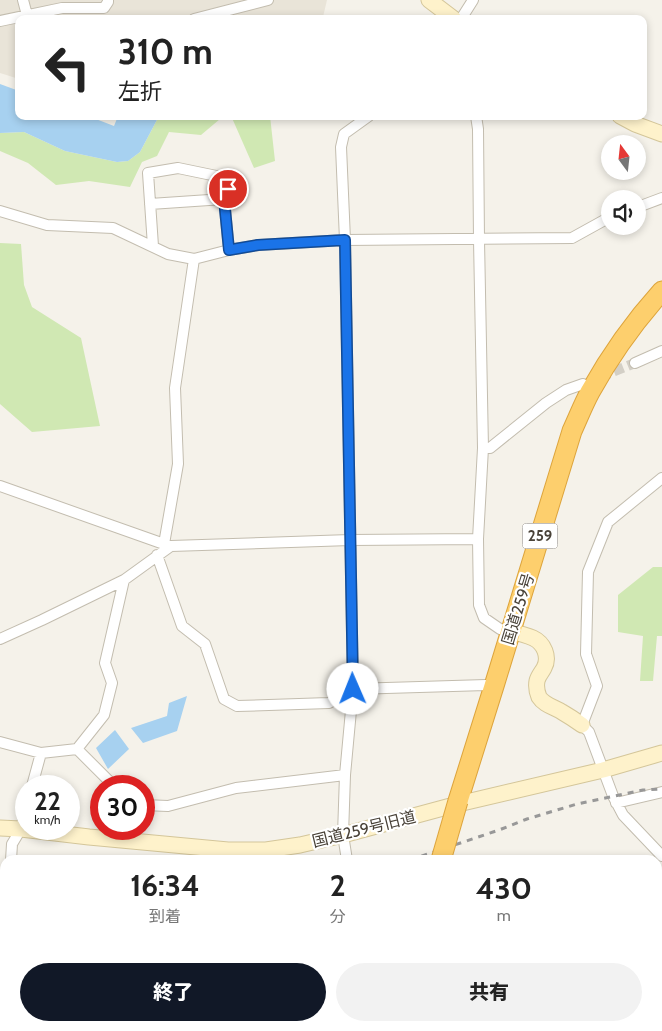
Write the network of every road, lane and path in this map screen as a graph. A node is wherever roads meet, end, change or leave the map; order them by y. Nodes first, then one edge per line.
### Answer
1 (24, 0) edge
2 (268, 0) edge
3 (429, 0) edge
4 (473, 0) edge
5 (106, 4) edge
6 (26, 15) edge
7 (38, 15) edge
8 (210, 15) edge
9 (449, 15) edge
10 (464, 15) edge
11 (15, 19) edge
12 (0, 21) edge
13 (363, 120) edge
14 (477, 120) edge
15 (628, 120) edge
16 (662, 134) edge
17 (662, 198) edge
18 (224, 199) junction
19 (150, 204) junction
20 (646, 204) edge
21 (0, 211) edge
22 (601, 222) edge
23 (345, 240) junction
24 (479, 240) junction
25 (153, 246) junction
26 (229, 250) junction
27 (194, 259) junction
28 (662, 291) edge
29 (662, 351) edge
30 (635, 363) tunnel mouth
31 (583, 384) dead end
32 (483, 448) junction
33 (662, 478) edge
34 (0, 486) edge
35 (478, 539) junction
36 (350, 540) junction
37 (167, 545) junction
38 (157, 556) junction
39 (124, 580) junction
40 (510, 631) junction
41 (0, 639) edge
42 (494, 686) junction
43 (353, 689) junction
44 (582, 725) junction
45 (0, 742) edge
46 (77, 749) junction
47 (41, 753) junction
48 (662, 753) edge
49 (603, 770) junction
50 (35, 775) edge
51 (103, 775) edge
52 (345, 775) junction
53 (662, 792) edge
54 (616, 803) junction
55 (155, 805) edge
56 (0, 828) edge
57 (15, 829) edge
58 (343, 835) junction
59 (80, 836) edge
60 (15, 839) edge
61 (11, 855) edge
62 (346, 855) edge
63 (442, 855) edge
64 (661, 855) edge

1 - 6 street
2 - 8 street
3 - 9 street
4 - 10 street
5 - 7 street
11 - 12 street
13 - 23 street
14 - 24 street
15 - 16 street
17 - 20 street
18 - 19 street
18 - 19 street
18 - 26 street
19 - 25 street
21 - 25 street
22 - 24 street
23 - 24 street
23 - 26 street
23 - 36 street
24 - 32 street
25 - 27 street
26 - 27 street
27 - 37 street
28 - 40 highway, 国道259号 / 259
29 - 30 street
31 - 32 street
32 - 35 street
33 - 44 street
34 - 37 street
35 - 36 street
35 - 40 street
36 - 37 street
36 - 43 street
37 - 38 street
38 - 39 street
38 - 43 street
39 - 41 street
39 - 46 street
40 - 42 highway, 国道259号 / 259
40 - 44 street
42 - 43 street
42 - 63 highway, 国道259号 / 259, bridge
43 - 52 street
44 - 49 street
45 - 47 street
46 - 47 street
46 - 51 street
47 - 50 street
48 - 49 street, 国道259号旧道
49 - 54 street
49 - 58 street, 国道259号旧道
52 - 55 street
52 - 58 street
53 - 54 street
54 - 64 street
56 - 57 street, 国道259号旧道
58 - 59 street, 国道259号旧道
58 - 62 street
60 - 61 street

